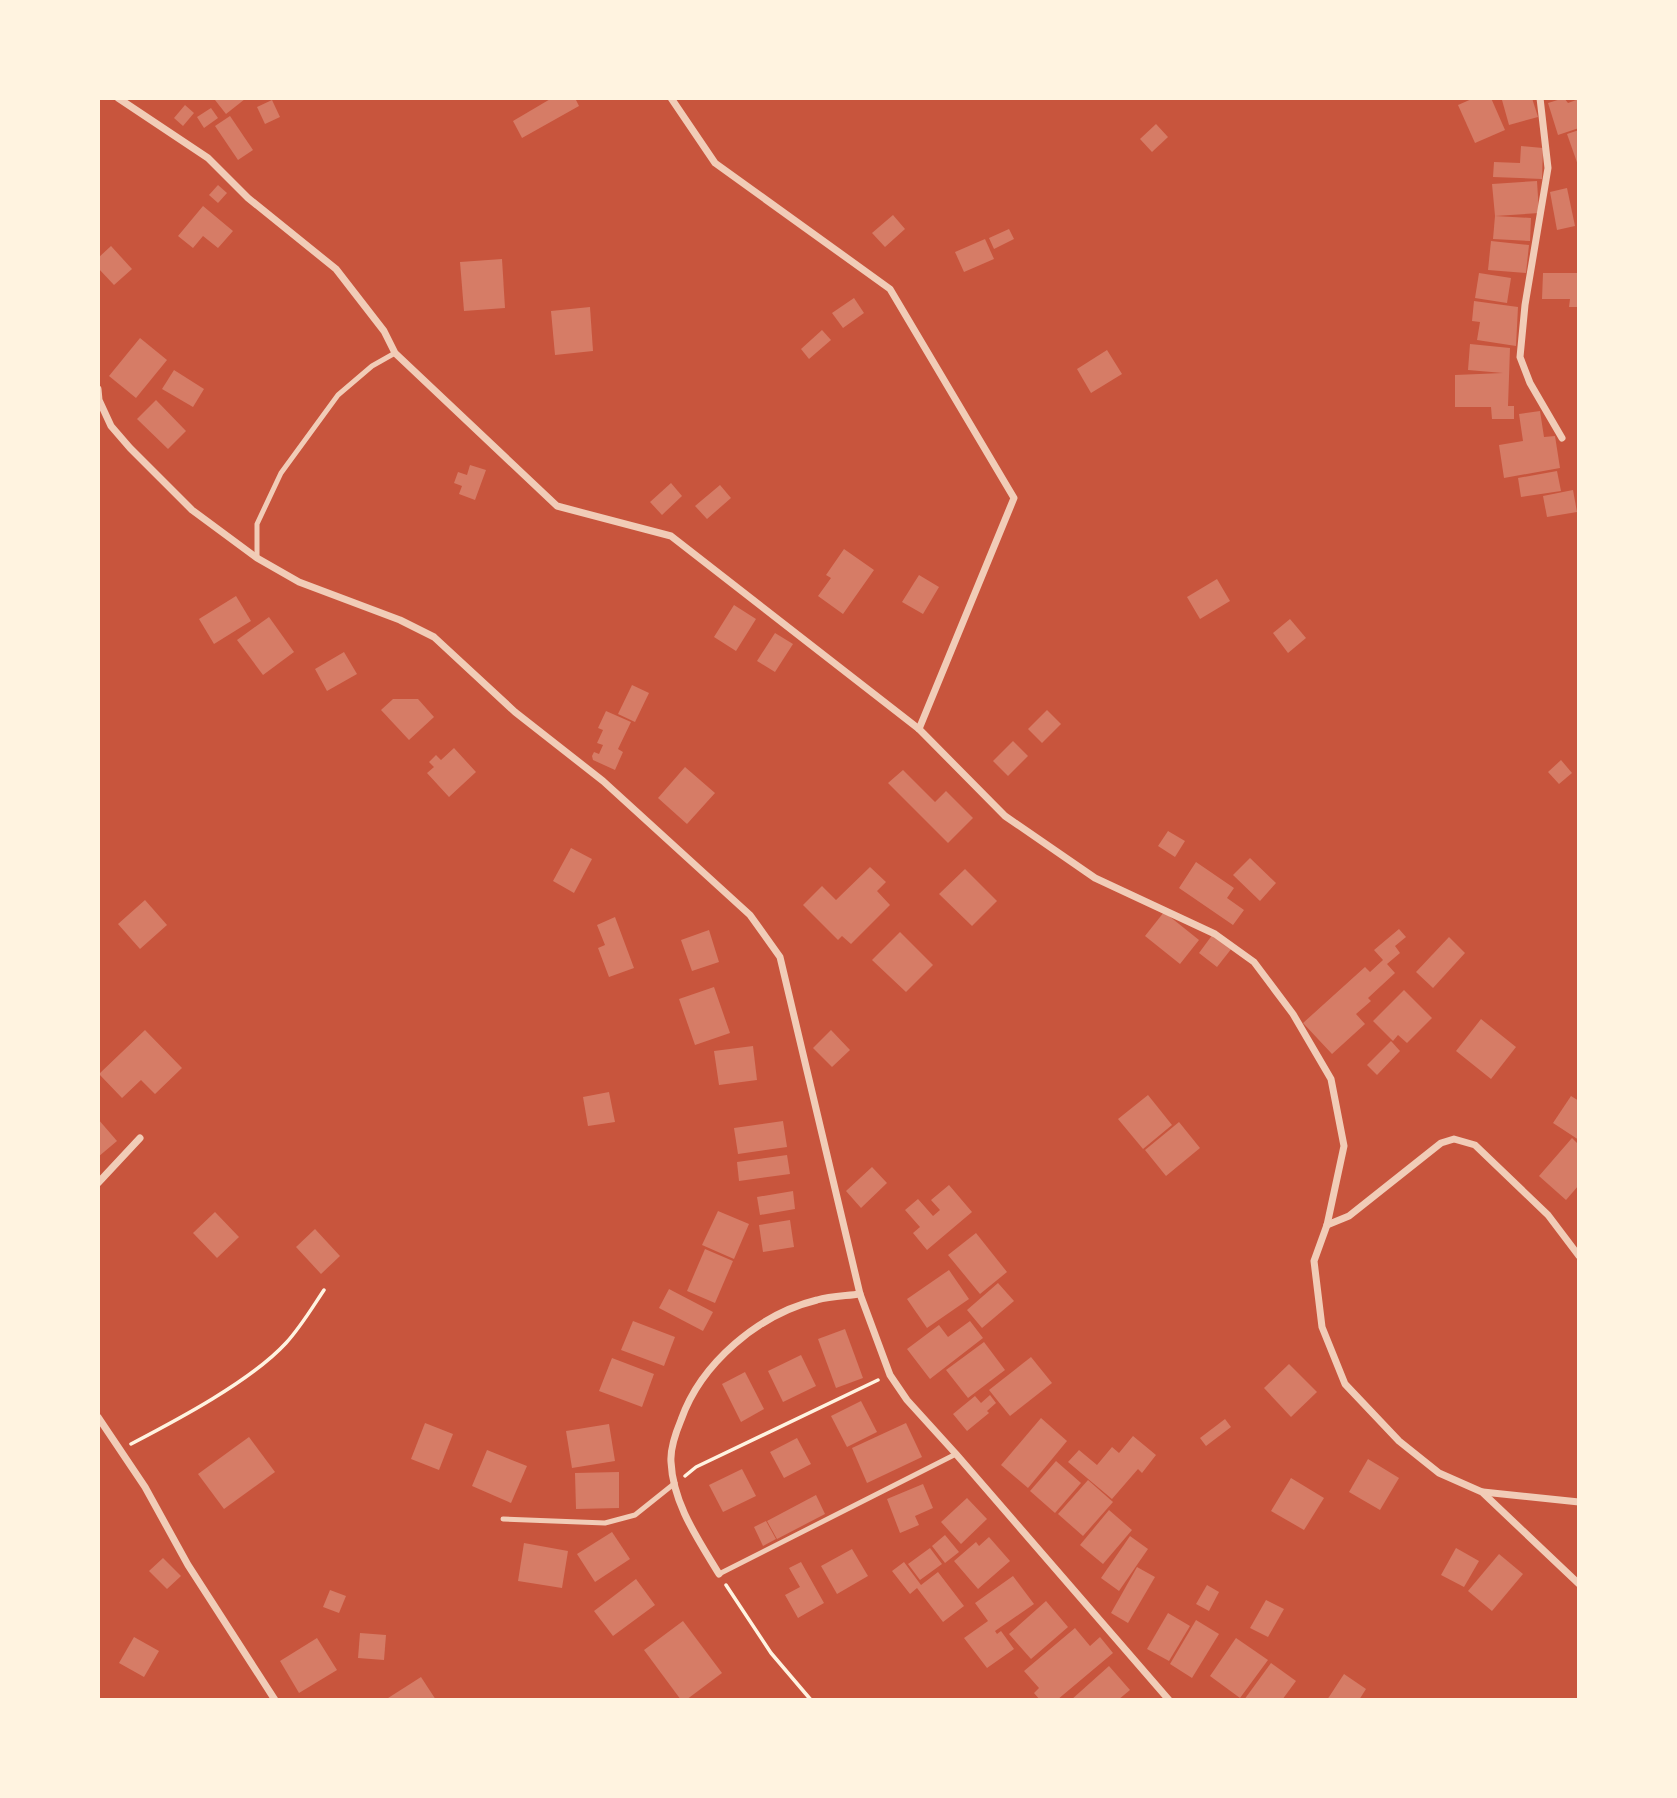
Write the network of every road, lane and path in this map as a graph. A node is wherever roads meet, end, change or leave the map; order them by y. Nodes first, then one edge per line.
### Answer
1 (118, 98) edge
2 (671, 98) edge
3 (1541, 98) edge
4 (395, 353) junction
5 (98, 389) edge
6 (1562, 438) dead end
7 (257, 558) junction
8 (919, 729) junction
9 (140, 1138) dead end
10 (98, 1183) edge
11 (1327, 1225) junction
12 (1579, 1255) edge
13 (324, 1290) dead end
14 (860, 1294) junction
15 (890, 1375) junction
16 (98, 1417) edge
17 (120, 1450) junction
18 (956, 1454) junction
19 (675, 1483) junction
20 (1482, 1492) junction
21 (1579, 1502) edge
22 (503, 1519) dead end
23 (719, 1574) junction
24 (1579, 1584) edge
25 (275, 1700) edge
26 (811, 1700) edge
27 (1169, 1700) edge

1 - 4 street
2 - 8 street
3 - 6 street
4 - 7 lane
4 - 8 street
5 - 7 street
7 - 14 street
8 - 11 street
9 - 10 street
11 - 12 street
11 - 20 street
13 - 17 path
14 - 15 street
14 - 19 street
15 - 18 street
15 - 19 path
16 - 17 street
17 - 25 street
18 - 23 lane
18 - 27 street
19 - 22 lane
19 - 23 street
20 - 21 street
20 - 24 street
23 - 26 path

